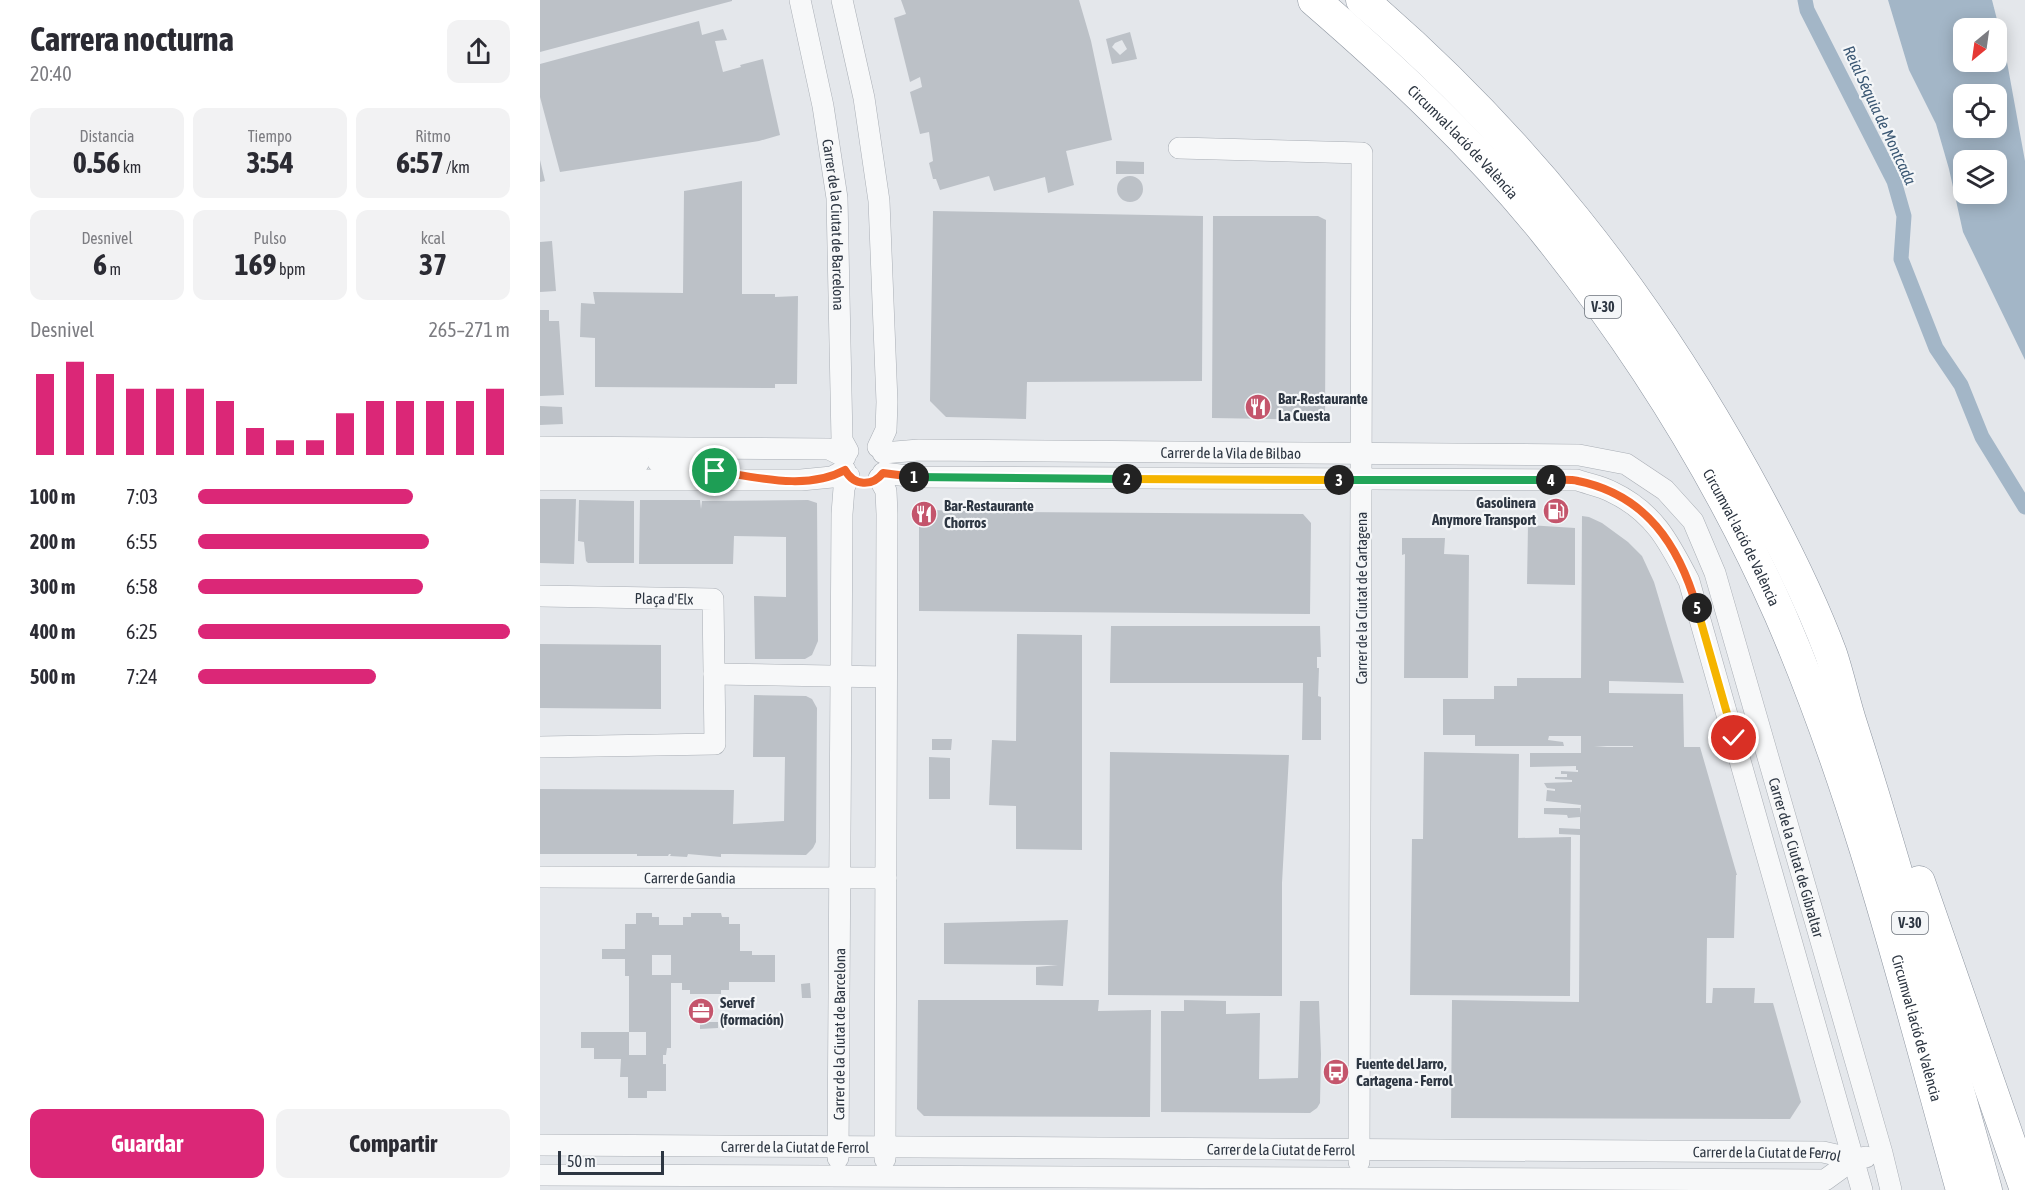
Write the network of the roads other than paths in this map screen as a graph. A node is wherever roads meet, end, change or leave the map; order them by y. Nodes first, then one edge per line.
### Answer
1 (800, 0) edge
2 (842, 0) edge
3 (1314, 0) edge
4 (1362, 0) edge
5 (1179, 148) dead end
6 (540, 447) edge
7 (771, 448) junction
8 (1361, 453) junction
9 (1579, 455) joint
10 (540, 462) edge
11 (658, 462) junction
12 (847, 463) junction
13 (881, 463) junction
14 (540, 480) edge
15 (772, 480) junction
16 (1361, 480) junction
17 (1577, 480) joint
18 (540, 596) edge
19 (1832, 656) junction
20 (714, 674) junction
21 (841, 676) junction
22 (886, 677) junction
23 (540, 747) edge
24 (540, 877) edge
25 (840, 878) junction
26 (886, 878) junction
27 (540, 1145) edge
28 (838, 1147) junction
29 (885, 1147) junction
30 (1359, 1149) junction
31 (1882, 1153) junction
32 (1854, 1159) junction
33 (540, 1175) edge
34 (838, 1183) edge
35 (885, 1183) edge
36 (1358, 1184) edge
37 (2025, 1187) edge
38 (1862, 1190) edge
39 (1890, 1190) edge
40 (1962, 1190) edge
41 (1986, 1190) edge

1 - 12 street, Carrer de la Ciutat de Barcelona
2 - 13 street
3 - 40 highway, Circumval·lació de València / V-30
4 - 19 highway, Circumval·lació de València / V-30
5 - 8 street, Carrer de la Ciutat de Cartagena
6 - 7 street
7 - 11 street
7 - 12 street
8 - 9 street, Carrer de la Vila de Bilbao
8 - 13 street, Carrer de la Vila de Bilbao
8 - 16 street, Carrer de la Ciutat de Cartagena
9 - 31 street, Carrer de la Ciutat de Gibraltar
10 - 11 street
11 - 15 street
12 - 13 street
12 - 13 street
12 - 15 street
12 - 21 street, Carrer de la Ciutat de Barcelona
13 - 16 street, Carrer de la Vila de Bilbao
13 - 22 street
14 - 15 street
16 - 17 street, Carrer de la Vila de Bilbao
16 - 30 street, Carrer de la Ciutat de Cartagena
17 - 32 street, Carrer de la Ciutat de Gibraltar
18 - 20 street, Plaça d'Elx
19 - 37 highway
19 - 41 highway, Circumval·lació de València / V-30
20 - 21 street
20 - 23 street, Plaça d'Elx
21 - 22 street
21 - 25 street, Carrer de la Ciutat de Barcelona
22 - 26 street
24 - 25 street, Carrer de Gandia
25 - 26 street
25 - 28 street, Carrer de la Ciutat de Barcelona
26 - 29 street
27 - 28 street, Carrer de la Ciutat de Ferrol
28 - 29 street, Carrer de la Ciutat de Ferrol
28 - 34 street, Carrer de la Ciutat de Barcelona
29 - 30 street, Carrer de la Ciutat de Ferrol
29 - 35 street
30 - 32 street, Carrer de la Ciutat de Ferrol
30 - 36 street, Carrer de la Ciutat de Cartagena
31 - 32 street
31 - 39 street, Carrer de la Ciutat de Gibraltar
32 - 36 street, Carrer de la Ciutat de Ferrol
32 - 38 street, Carrer de la Ciutat de Gibraltar
33 - 34 street, Carrer de la Ciutat de Ferrol
34 - 35 street, Carrer de la Ciutat de Ferrol
35 - 36 street, Carrer de la Ciutat de Ferrol

